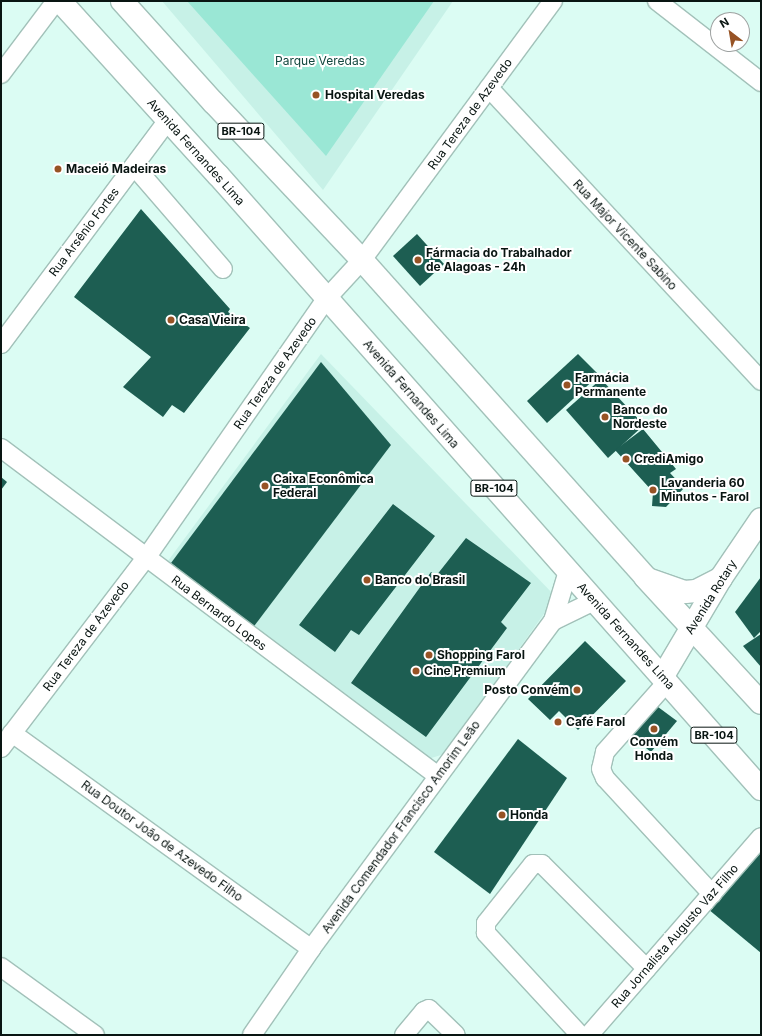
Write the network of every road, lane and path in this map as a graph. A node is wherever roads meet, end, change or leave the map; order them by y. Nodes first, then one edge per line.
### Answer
1 (56, 1) edge
2 (60, 1) edge
3 (123, 1) edge
4 (553, 1) edge
5 (657, 1) edge
6 (1, 74) edge
7 (761, 82) edge
8 (489, 88) junction
9 (168, 120) junction
10 (134, 166) junction
11 (362, 260) junction
12 (223, 269) dead end
13 (327, 298) junction
14 (1, 344) edge
15 (761, 381) edge
16 (1, 448) edge
17 (761, 519) edge
18 (146, 558) junction
19 (568, 572) junction
20 (645, 578) junction
21 (721, 578) junction
22 (594, 601) junction
23 (552, 621) junction
24 (691, 628) junction
25 (665, 679) junction
26 (761, 703) edge
27 (12, 733) junction
28 (1, 748) edge
29 (438, 776) junction
30 (761, 788) edge
31 (761, 837) edge
32 (712, 894) junction
33 (311, 948) junction
34 (1, 967) edge
35 (647, 969) junction
36 (95, 1035) edge
37 (252, 1035) edge
38 (404, 1035) edge
39 (456, 1035) edge
40 (580, 1035) edge
41 (589, 1035) edge

1 - 6 street
2 - 9 main road, Avenida Fernandes Lima / BR-104
3 - 11 main road, BR-104
4 - 8 street, Rua Tereza de Azevedo
5 - 7 street
8 - 11 street, Rua Tereza de Azevedo
8 - 15 street, Rua Major Vicente Sabino
9 - 10 street, Rua Arsênio Fortes
9 - 13 main road, Avenida Fernandes Lima / BR-104
10 - 12 street
10 - 14 street, Rua Arsênio Fortes
11 - 13 street, Rua Tereza de Azevedo
11 - 20 main road, BR-104
13 - 18 street, Rua Tereza de Azevedo
13 - 19 main road, Avenida Fernandes Lima / BR-104
16 - 18 street, Rua Bernardo Lopes
17 - 21 main road, Avenida Rotary
18 - 27 street, Rua Tereza de Azevedo
18 - 29 street, Rua Bernardo Lopes
19 - 22 main road, Avenida Fernandes Lima / BR-104
19 - 23 street, Avenida Comendador Francisco Amorim Leão
20 - 21 main road
20 - 24 main road, BR-104
21 - 24 main road, Avenida Rotary
22 - 23 street, Avenida Comendador Francisco Amorim Leão
22 - 25 main road, Avenida Fernandes Lima / BR-104
23 - 29 street, Avenida Comendador Francisco Amorim Leão
24 - 25 main road, Avenida Rotary
24 - 26 main road, BR-104
25 - 30 main road, Avenida Fernandes Lima / BR-104
25 - 32 street
27 - 28 street, Rua Tereza de Azevedo
27 - 33 street, Rua Doutor João de Azevedo Filho
29 - 33 street, Avenida Comendador Francisco Amorim Leão
31 - 32 street, Rua Jornalista Augusto Vaz Filho
32 - 35 street, Rua Jornalista Augusto Vaz Filho
33 - 37 street, Avenida Comendador Francisco Amorim Leão
34 - 36 street
35 - 40 street
35 - 41 street, Rua Jornalista Augusto Vaz Filho
38 - 39 street

